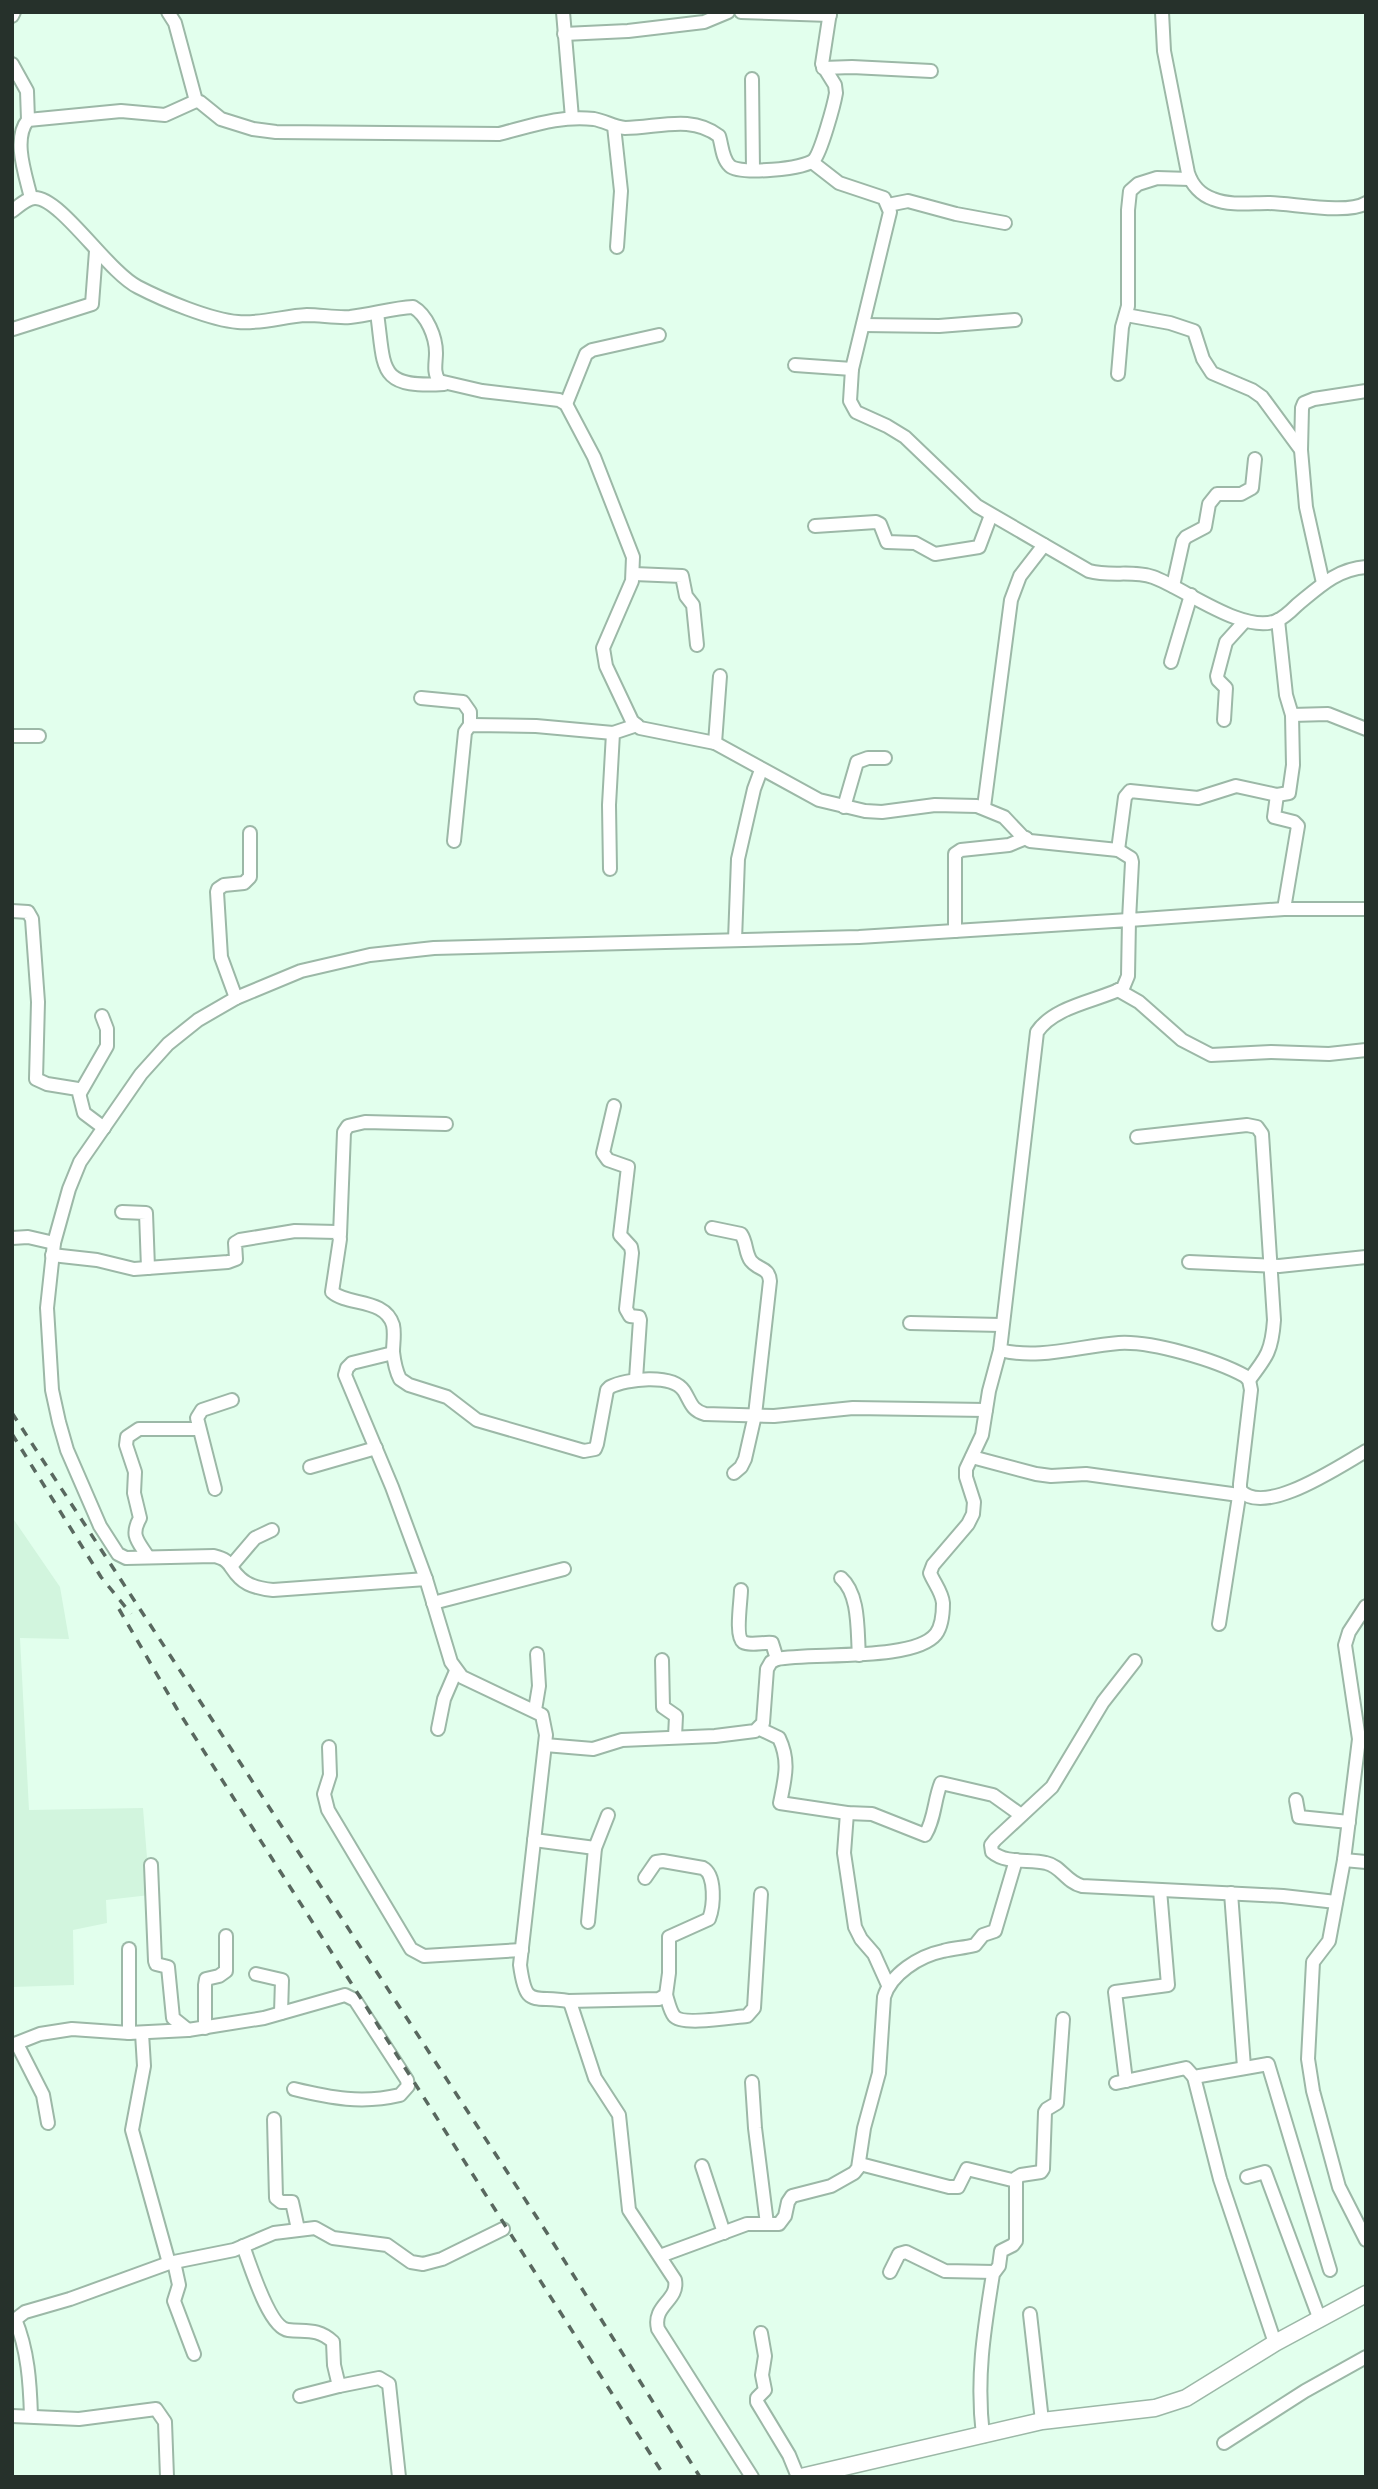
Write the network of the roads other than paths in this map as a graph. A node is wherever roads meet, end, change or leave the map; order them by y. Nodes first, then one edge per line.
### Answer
1 (168, 12) edge
2 (563, 12) edge
3 (741, 12) edge
4 (1163, 12) edge
5 (721, 13) edge
6 (830, 13) edge
7 (564, 34) junction
8 (12, 64) edge
9 (822, 68) junction
10 (931, 71) dead end
11 (752, 79) dead end
12 (196, 101) junction
13 (572, 118) junction
14 (28, 120) junction
15 (614, 126) junction
16 (812, 162) junction
17 (754, 170) junction
18 (1190, 179) junction
19 (31, 198) junction
20 (1366, 203) edge
21 (888, 205) junction
22 (12, 211) edge
23 (1004, 223) dead end
24 (617, 247) dead end
25 (96, 251) junction
26 (377, 313) junction
27 (1126, 315) junction
28 (1015, 320) dead end
29 (863, 325) junction
30 (13, 329) edge
31 (659, 335) dead end
32 (795, 365) dead end
33 (852, 369) junction
34 (1118, 374) dead end
35 (444, 384) junction
36 (1366, 391) edge
37 (566, 404) junction
38 (1301, 450) junction
39 (1255, 459) dead end
40 (991, 515) junction
41 (815, 526) dead end
42 (1044, 545) junction
43 (1366, 567) edge
44 (634, 574) junction
45 (1323, 583) junction
46 (1173, 586) junction
47 (1191, 595) junction
48 (1278, 620) junction
49 (1245, 621) junction
50 (697, 645) dead end
51 (1171, 662) dead end
52 (720, 676) dead end
53 (421, 698) dead end
54 (1292, 715) junction
55 (1224, 720) dead end
56 (470, 725) junction
57 (638, 725) junction
58 (1366, 729) edge
59 (613, 733) junction
60 (12, 736) edge
61 (39, 736) dead end
62 (715, 743) junction
63 (885, 758) dead end
64 (761, 770) junction
65 (1277, 794) junction
66 (844, 807) junction
67 (984, 807) junction
68 (250, 833) dead end
69 (1026, 838) junction
70 (454, 841) dead end
71 (1118, 850) junction
72 (610, 869) dead end
73 (1284, 909) junction
74 (1366, 909) edge
75 (12, 911) edge
76 (1129, 920) junction
77 (955, 931) junction
78 (734, 940) junction
79 (1118, 990) junction
80 (236, 998) junction
81 (102, 1016) dead end
82 (1366, 1050) edge
83 (80, 1093) junction
84 (614, 1105) dead end
85 (446, 1124) dead end
86 (104, 1128) junction
87 (1137, 1136) dead end
88 (122, 1212) dead end
89 (712, 1228) dead end
90 (340, 1235) junction
91 (12, 1238) edge
92 (53, 1249) junction
93 (1366, 1257) edge
94 (1189, 1262) dead end
95 (1271, 1266) junction
96 (148, 1268) junction
97 (911, 1323) dead end
98 (1001, 1325) junction
99 (1000, 1350) junction
100 (393, 1353) junction
101 (636, 1379) junction
102 (1249, 1380) junction
103 (232, 1399) dead end
104 (986, 1409) junction
105 (755, 1415) junction
106 (199, 1429) junction
107 (376, 1448) junction
108 (1366, 1451) edge
109 (972, 1457) junction
110 (310, 1467) dead end
111 (734, 1472) dead end
112 (215, 1489) dead end
113 (1240, 1492) junction
114 (272, 1530) dead end
115 (148, 1557) junction
116 (232, 1565) junction
117 (564, 1569) dead end
118 (841, 1578) dead end
119 (426, 1579) junction
120 (741, 1590) dead end
121 (433, 1603) junction
122 (1366, 1606) edge
123 (1219, 1624) dead end
124 (537, 1654) dead end
125 (859, 1655) junction
126 (777, 1659) junction
127 (662, 1660) dead end
128 (1135, 1661) dead end
129 (456, 1671) junction
130 (535, 1710) junction
131 (438, 1729) dead end
132 (760, 1729) junction
133 (675, 1737) junction
134 (545, 1745) junction
135 (329, 1747) dead end
136 (1296, 1800) dead end
137 (847, 1814) junction
138 (608, 1815) dead end
139 (1021, 1815) junction
140 (1349, 1822) junction
141 (534, 1840) junction
142 (595, 1848) junction
143 (1016, 1860) junction
144 (1343, 1860) junction
145 (1366, 1862) edge
146 (151, 1865) dead end
147 (645, 1878) dead end
148 (1160, 1890) junction
149 (1231, 1893) junction
150 (761, 1894) dead end
151 (1336, 1902) junction
152 (588, 1922) dead end
153 (226, 1936) dead end
154 (129, 1949) dead end
155 (522, 1950) junction
156 (256, 1974) dead end
157 (888, 1985) junction
158 (666, 1995) junction
159 (568, 2001) junction
160 (281, 2013) junction
161 (1063, 2019) dead end
162 (205, 2028) junction
163 (188, 2030) junction
164 (135, 2033) junction
165 (15, 2045) edge
166 (1244, 2067) junction
167 (1194, 2077) junction
168 (752, 2082) dead end
169 (294, 2089) dead end
170 (274, 2119) dead end
171 (48, 2123) dead end
172 (860, 2164) junction
173 (702, 2166) dead end
174 (1247, 2177) dead end
175 (1016, 2181) junction
176 (767, 2224) junction
177 (298, 2229) junction
178 (503, 2230) dead end
179 (724, 2233) junction
180 (1366, 2240) edge
181 (243, 2246) junction
182 (660, 2256) junction
183 (171, 2262) junction
184 (1330, 2270) dead end
185 (891, 2272) dead end
186 (994, 2272) junction
187 (1366, 2294) edge
188 (1030, 2314) dead end
189 (1321, 2320) junction
190 (13, 2321) edge
191 (761, 2333) dead end
192 (1275, 2343) junction
193 (194, 2354) dead end
194 (1366, 2357) edge
195 (339, 2386) junction
196 (300, 2396) dead end
197 (12, 2416) edge
198 (31, 2417) junction
199 (1041, 2421) junction
200 (983, 2436) junction
201 (1224, 2442) dead end
202 (167, 2477) edge
203 (399, 2477) edge
204 (752, 2477) edge
205 (800, 2477) edge

1 - 12 street
2 - 7 street
3 - 6 street
4 - 18 street
5 - 7 street
6 - 9 street
7 - 13 street
8 - 14 street
9 - 10 street
9 - 16 street
11 - 17 street
12 - 13 street
12 - 14 street
13 - 15 street
14 - 19 street
15 - 17 street
15 - 24 street
16 - 17 street
16 - 21 street
18 - 20 street
18 - 27 street
19 - 22 street
19 - 25 street
21 - 23 street
21 - 29 street
25 - 26 street
25 - 30 street
26 - 35 street
26 - 35 street
27 - 34 street
27 - 38 street
28 - 29 street
29 - 33 street
31 - 37 street
32 - 33 street
33 - 40 street
35 - 37 street
36 - 38 street
37 - 44 street
38 - 45 street
39 - 46 street
40 - 41 street
40 - 42 street
42 - 46 street
42 - 67 street
43 - 45 street
44 - 50 street
44 - 57 street
45 - 48 street
46 - 47 street
47 - 49 street
47 - 51 street
48 - 49 street
48 - 54 street
49 - 55 street
52 - 62 street
53 - 56 street
54 - 58 street
54 - 65 street
56 - 59 street
56 - 70 street
57 - 59 street
57 - 62 street
59 - 72 street
60 - 61 street
62 - 64 street
63 - 66 street
64 - 66 street
64 - 78 street
65 - 71 street
65 - 73 street
66 - 67 street
67 - 69 street
68 - 80 street
69 - 71 street
69 - 77 street
71 - 76 street
73 - 74 street
73 - 76 street
75 - 83 street
76 - 77 street
76 - 79 street
77 - 78 street
78 - 80 street
79 - 82 street
79 - 98 street
80 - 86 street
81 - 83 street
83 - 86 street
84 - 101 street
85 - 90 street
86 - 92 street
87 - 95 street
88 - 96 street
89 - 105 street
90 - 96 street
90 - 100 street
91 - 92 street
92 - 96 street
92 - 115 street
93 - 95 street
94 - 95 street
95 - 102 street
97 - 98 street
98 - 99 street
99 - 102 street
99 - 104 street
100 - 101 street
100 - 107 street
101 - 105 street
102 - 113 street
103 - 106 street
104 - 105 street
104 - 109 street
105 - 111 street
106 - 112 street
106 - 115 street
107 - 110 street
107 - 119 street
108 - 113 street
109 - 113 street
109 - 125 street
113 - 123 street
114 - 116 street
115 - 116 street
116 - 119 street
117 - 121 street
118 - 125 street
119 - 121 street
120 - 126 street
121 - 129 street
122 - 140 street
124 - 130 street
125 - 126 street
126 - 132 street
127 - 133 street
128 - 139 street
129 - 130 street
129 - 131 street
130 - 134 street
132 - 133 street
132 - 137 street
133 - 134 street
134 - 141 street
135 - 155 street
136 - 140 street
137 - 139 street
137 - 157 street
138 - 142 street
139 - 143 street
140 - 144 street
141 - 142 street
141 - 155 street
142 - 152 street
143 - 148 street
143 - 157 street
144 - 145 street
144 - 151 street
146 - 163 street
147 - 158 street
148 - 149 street
148 - 167 street
149 - 151 street
149 - 166 street
150 - 158 street
151 - 180 street
153 - 162 street
154 - 164 street
155 - 159 street
156 - 160 street
157 - 172 street
158 - 159 street
159 - 182 street
160 - 162 street
160 - 169 street
161 - 175 street
162 - 163 street
163 - 164 street
164 - 165 street
164 - 183 street
165 - 171 street
166 - 167 street
166 - 184 street
167 - 192 street
168 - 176 street
170 - 177 street
172 - 175 street
172 - 176 street
173 - 179 street
174 - 189 street
175 - 186 street
176 - 179 street
177 - 178 street
177 - 181 street
179 - 182 street
181 - 183 street
181 - 195 street
182 - 204 street
183 - 190 street
183 - 193 street
185 - 186 street
186 - 200 street
187 - 189 street
188 - 199 street
189 - 192 street
190 - 198 street
191 - 205 street
192 - 199 street
194 - 201 street
195 - 196 street
195 - 203 street
197 - 198 street
198 - 202 street
199 - 200 street
200 - 205 street

